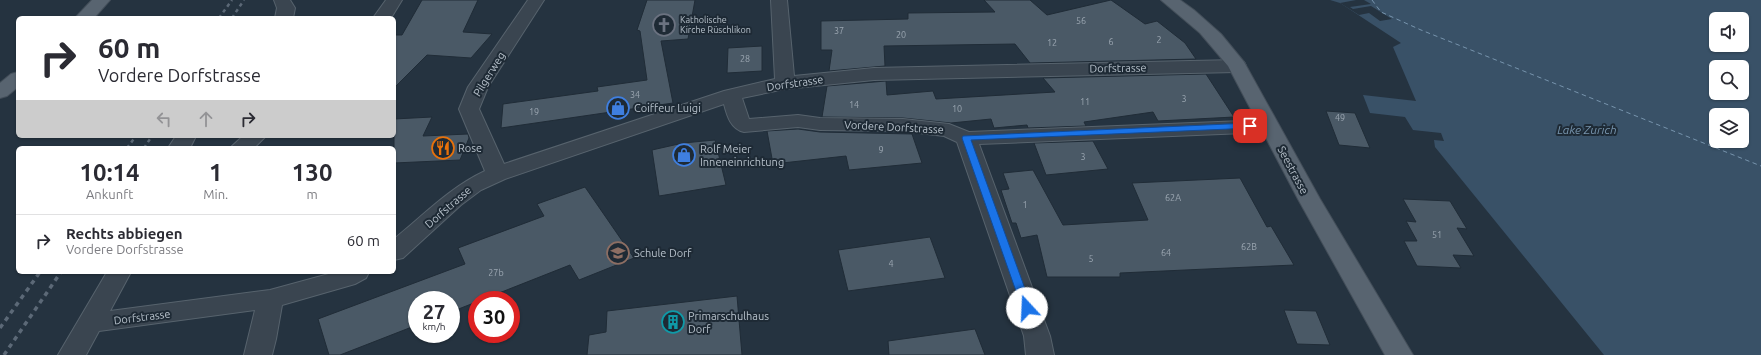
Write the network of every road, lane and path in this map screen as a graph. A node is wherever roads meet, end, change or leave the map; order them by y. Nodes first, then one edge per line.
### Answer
1 (102, 0) edge
2 (282, 0) edge
3 (394, 0) edge
4 (536, 0) edge
5 (778, 0) edge
6 (1169, 0) edge
7 (86, 16) edge
8 (284, 16) edge
9 (383, 16) edge
10 (1237, 66) junction
11 (16, 80) edge
12 (785, 83) junction
13 (0, 92) edge
14 (731, 95) junction
15 (1269, 126) junction
16 (254, 138) edge
17 (966, 138) junction
18 (244, 146) edge
19 (497, 174) junction
20 (396, 250) edge
21 (118, 274) edge
22 (353, 274) edge
23 (270, 299) junction
24 (90, 323) junction
25 (72, 355) edge
26 (258, 355) edge
27 (1040, 355) edge
28 (1399, 355) edge

1 - 7 main road
2 - 8 street
3 - 9 street
4 - 19 street, Pilgerweg
5 - 12 street
6 - 10 main road, Seestrasse
10 - 12 street, Dorfstrasse
10 - 15 main road, Seestrasse
11 - 13 main road
12 - 14 street, Dorfstrasse
14 - 17 street, Vordere Dorfstrasse
14 - 19 street, Dorfstrasse
15 - 17 street, Vordere Dorfstrasse
15 - 28 main road, Seestrasse
16 - 18 street
17 - 27 street
19 - 20 street, Dorfstrasse
21 - 24 street
22 - 23 street, Dorfstrasse
23 - 24 street, Dorfstrasse
23 - 26 street
24 - 25 street

